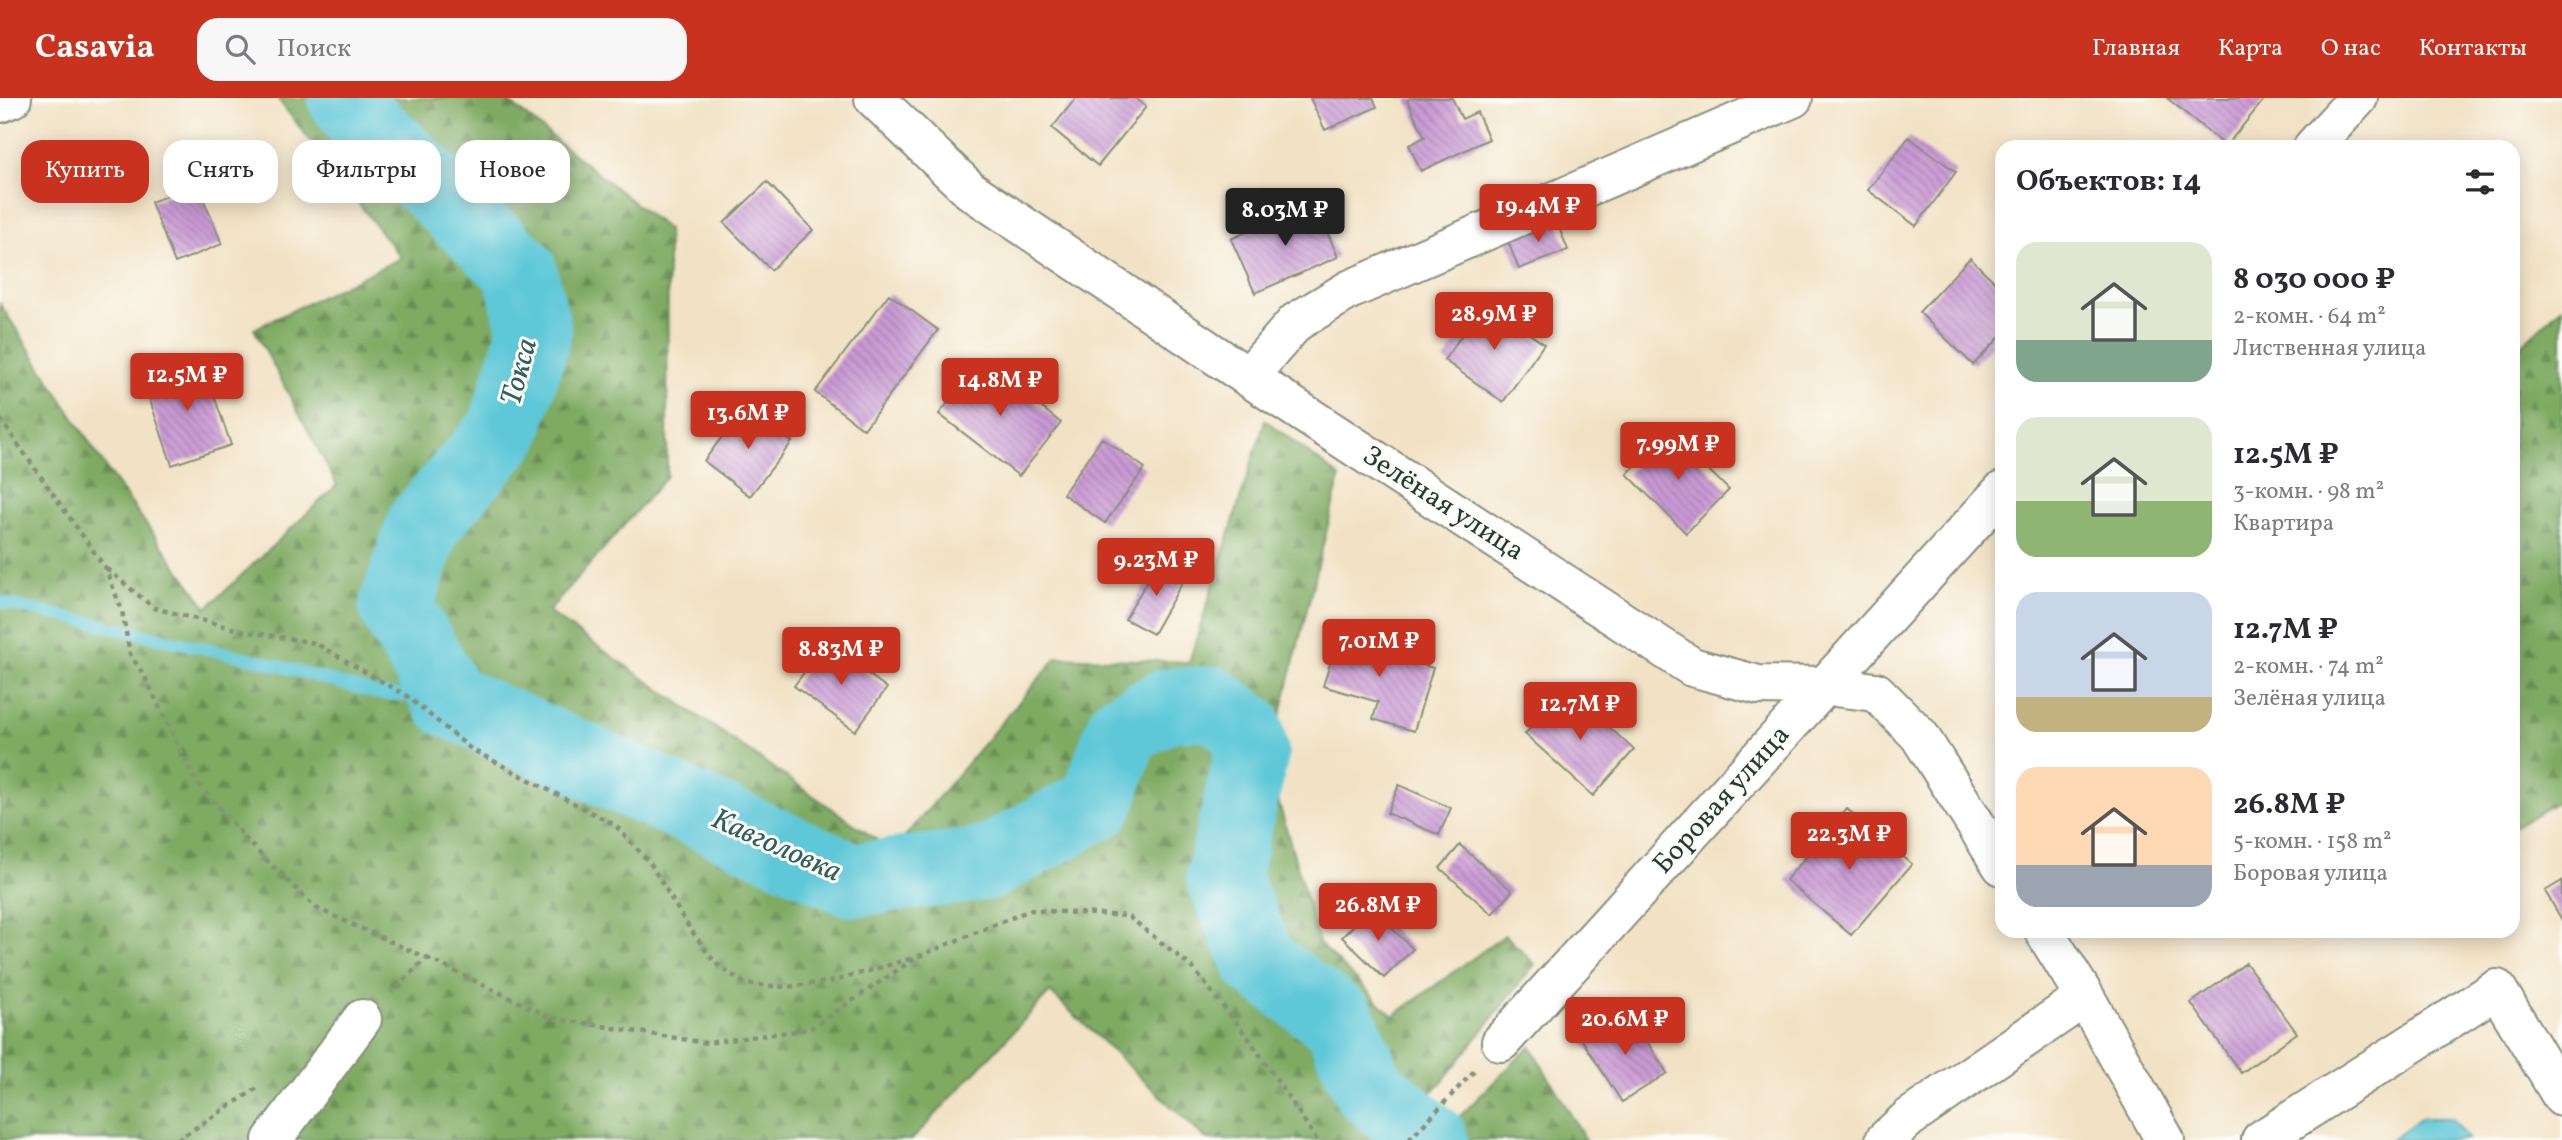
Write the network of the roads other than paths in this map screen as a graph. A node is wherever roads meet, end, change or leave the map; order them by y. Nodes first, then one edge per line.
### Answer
1 (12, 98) edge
2 (874, 98) edge
3 (1793, 98) edge
4 (2358, 98) edge
5 (0, 103) edge
6 (2319, 140) edge
7 (1248, 377) junction
8 (1995, 499) edge
9 (1826, 686) junction
10 (1995, 855) edge
11 (2048, 938) edge
12 (2085, 996) junction
13 (362, 1019) road end
14 (1501, 1042) road end
15 (2562, 1097) edge
16 (272, 1140) edge
17 (1885, 1140) edge
18 (2165, 1140) edge
19 (2261, 1140) edge

1 - 5 street
2 - 7 street, Зелёная улица
3 - 7 street
4 - 6 street
7 - 9 street, Зелёная улица
8 - 9 street, Боровая улица
9 - 10 street, Зелёная улица
9 - 14 street, Боровая улица
11 - 12 street
12 - 17 street
12 - 18 street
13 - 16 street
15 - 19 street

